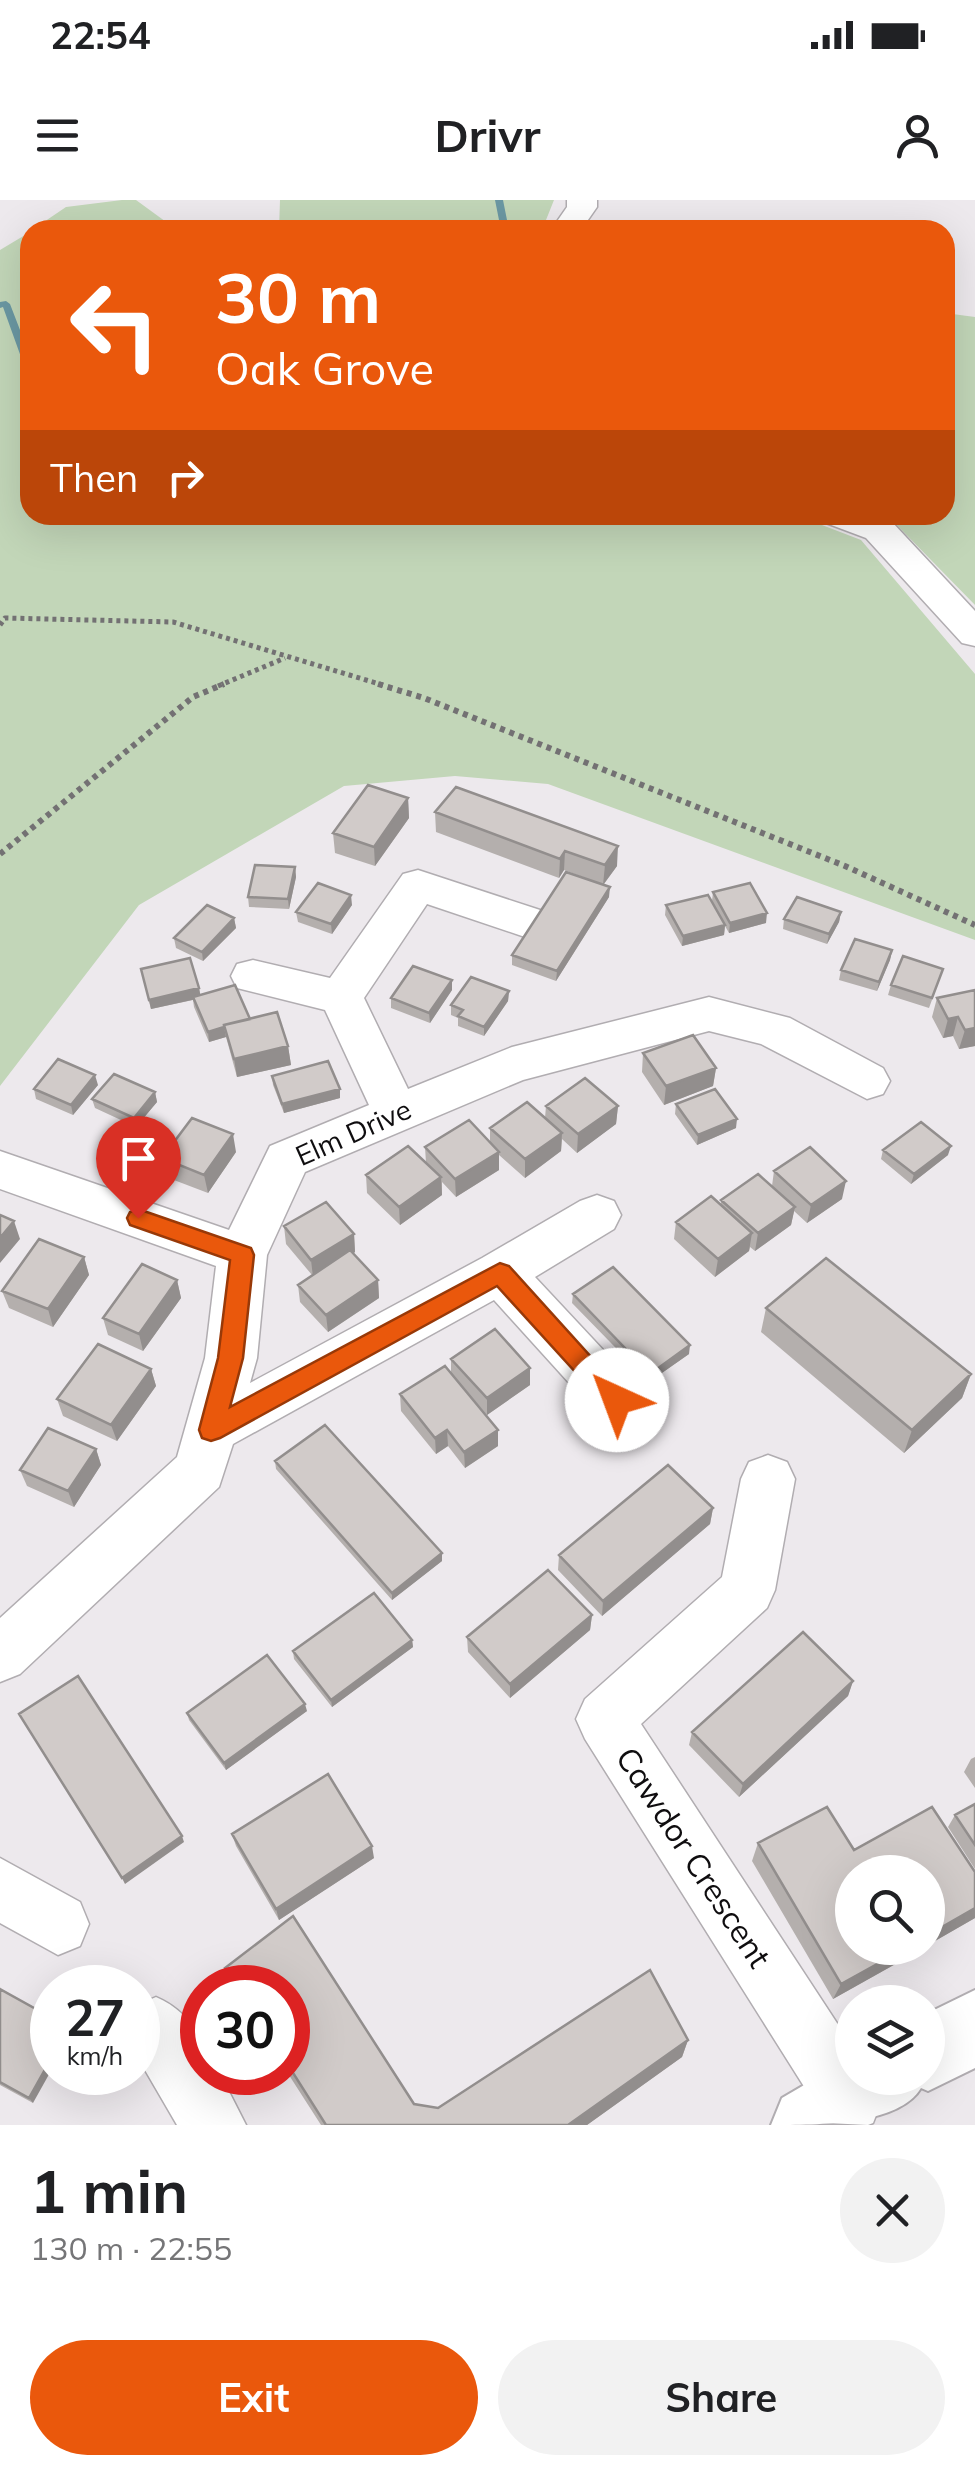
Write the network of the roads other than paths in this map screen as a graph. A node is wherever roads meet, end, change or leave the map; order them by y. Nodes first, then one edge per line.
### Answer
1 (865, 525) edge
2 (975, 634) edge
3 (525, 921) dead end
4 (253, 976) dead end
5 (342, 997) junction
6 (867, 1081) dead end
7 (396, 1113) junction
8 (0, 1170) edge
9 (597, 1214) dead end
10 (242, 1255) junction
11 (500, 1272) junction
12 (617, 1400) dead end
13 (211, 1430) junction
14 (768, 1479) dead end
15 (0, 1655) edge
16 (0, 1888) edge
17 (58, 1924) dead end
18 (975, 2026) edge
19 (160, 2036) edge
20 (945, 2044) edge
21 (849, 2101) edge
22 (214, 2125) edge

1 - 2 street
3 - 5 street
4 - 5 street
5 - 7 street
6 - 7 street, Elm Drive
7 - 10 street, Elm Drive
8 - 10 street
9 - 11 street
10 - 13 street, Elm Drive
11 - 12 street
11 - 13 street
13 - 15 street, Elm Drive
14 - 21 street, Cawdor Crescent
16 - 17 street
18 - 20 main road
19 - 22 street

